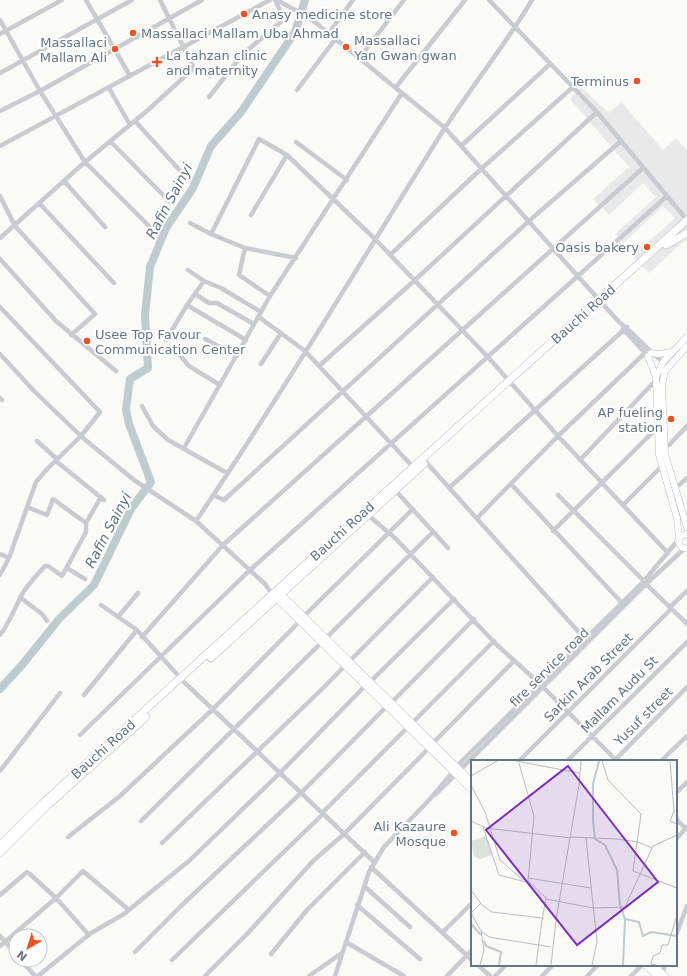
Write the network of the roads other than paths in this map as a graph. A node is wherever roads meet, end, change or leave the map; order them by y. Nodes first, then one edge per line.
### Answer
1 (62, 0) edge
2 (86, 0) edge
3 (132, 0) edge
4 (160, 0) edge
5 (202, 0) edge
6 (270, 0) edge
7 (276, 0) edge
8 (352, 0) edge
9 (404, 0) edge
10 (465, 0) edge
11 (489, 0) edge
12 (532, 0) edge
13 (169, 18) junction
14 (97, 19) junction
15 (0, 20) edge
16 (515, 28) junction
17 (6, 30) junction
18 (329, 33) junction
19 (0, 34) edge
20 (336, 38) junction
21 (185, 47) junction
22 (115, 49) junction
23 (360, 58) junction
24 (23, 60) junction
25 (550, 64) junction
26 (0, 73) edge
27 (130, 76) junction
28 (396, 87) junction
29 (573, 87) junction
30 (109, 88) junction
31 (297, 90) dead end
32 (40, 91) junction
33 (402, 93) junction
34 (209, 97) dead end
35 (0, 111) edge
36 (597, 112) junction
37 (57, 116) junction
38 (136, 121) junction
39 (130, 125) junction
40 (445, 128) junction
41 (110, 141) junction
42 (620, 141) junction
43 (296, 142) dead end
44 (0, 146) edge
45 (461, 146) junction
46 (287, 154) junction
47 (85, 162) junction
48 (481, 168) junction
49 (643, 168) junction
50 (183, 174) dead end
51 (347, 180) junction
52 (64, 181) junction
53 (0, 196) edge
54 (506, 196) junction
55 (667, 196) junction
56 (334, 199) junction
57 (171, 203) dead end
58 (40, 204) junction
59 (251, 214) dead end
60 (687, 220) edge
61 (529, 221) junction
62 (190, 223) dead end
63 (15, 226) junction
64 (105, 227) dead end
65 (153, 230) dead end
66 (687, 233) edge
67 (211, 234) junction
68 (687, 236) edge
69 (678, 237) junction
70 (0, 238) edge
71 (375, 239) junction
72 (245, 248) junction
73 (553, 248) junction
74 (390, 255) junction
75 (296, 258) junction
76 (0, 259) edge
77 (188, 270) dead end
78 (577, 275) junction
79 (415, 280) junction
80 (204, 281) junction
81 (114, 283) dead end
82 (195, 294) junction
83 (270, 296) junction
84 (601, 301) junction
85 (187, 305) junction
86 (438, 305) junction
87 (0, 307) edge
88 (260, 315) junction
89 (254, 324) junction
90 (625, 328) junction
91 (461, 330) junction
92 (281, 333) junction
93 (71, 335) junction
94 (687, 337) edge
95 (205, 339) dead end
96 (166, 340) dead end
97 (246, 340) junction
98 (687, 346) edge
99 (305, 351) junction
100 (672, 352) junction
101 (178, 353) dead end
102 (0, 354) edge
103 (648, 354) junction
104 (237, 356) junction
105 (487, 356) junction
106 (261, 364) dead end
107 (666, 364) junction
108 (319, 366) junction
109 (116, 371) dead end
110 (660, 375) junction
111 (510, 383) junction
112 (220, 385) junction
113 (343, 391) junction
114 (142, 406) dead end
115 (533, 410) junction
116 (367, 416) junction
117 (687, 426) edge
118 (657, 428) junction
119 (81, 436) junction
120 (558, 436) junction
121 (37, 441) dead end
122 (390, 443) junction
123 (184, 448) junction
124 (661, 448) junction
125 (56, 460) junction
126 (580, 460) junction
127 (426, 462) junction
128 (413, 467) junction
129 (661, 467) junction
130 (227, 474) junction
131 (687, 478) edge
132 (601, 482) junction
133 (510, 484) junction
134 (671, 487) junction
135 (449, 488) junction
136 (395, 490) junction
137 (558, 495) dead end
138 (213, 496) junction
139 (623, 505) junction
140 (27, 507) junction
141 (413, 509) junction
142 (573, 510) junction
143 (368, 514) junction
144 (476, 518) junction
145 (196, 521) junction
146 (86, 523) junction
147 (686, 523) edge
148 (553, 530) junction
149 (434, 532) junction
150 (389, 533) junction
151 (687, 534) edge
152 (679, 538) junction
153 (223, 545) junction
154 (448, 548) dead end
155 (686, 549) edge
156 (668, 553) junction
157 (0, 554) edge
158 (411, 554) junction
159 (9, 558) junction
160 (67, 568) junction
161 (250, 570) junction
162 (0, 575) edge
163 (433, 577) junction
164 (85, 580) dead end
165 (645, 583) junction
166 (687, 590) edge
167 (138, 593) dead end
168 (277, 594) junction
169 (21, 598) junction
170 (454, 599) junction
171 (622, 602) junction
172 (101, 605) dead end
173 (671, 608) junction
174 (118, 616) junction
175 (304, 616) junction
176 (474, 619) junction
177 (47, 621) dead end
178 (300, 621) junction
179 (687, 624) edge
180 (137, 630) junction
181 (0, 635) edge
182 (142, 637) junction
183 (327, 637) junction
184 (585, 638) junction
185 (494, 641) junction
186 (322, 642) junction
187 (687, 642) edge
188 (161, 657) junction
189 (349, 660) junction
190 (514, 661) junction
191 (344, 665) junction
192 (183, 680) junction
193 (371, 681) junction
194 (366, 686) junction
195 (542, 686) junction
196 (687, 687) edge
197 (60, 693) dead end
198 (84, 695) dead end
199 (389, 704) junction
200 (212, 709) junction
201 (568, 712) junction
202 (410, 724) junction
203 (234, 729) junction
204 (80, 735) dead end
205 (592, 736) junction
206 (687, 736) edge
207 (431, 745) junction
208 (258, 751) junction
209 (520, 760) edge
210 (568, 760) edge
211 (616, 760) edge
212 (662, 760) edge
213 (0, 771) edge
214 (457, 771) junction
215 (281, 772) junction
216 (471, 781) edge
217 (687, 782) edge
218 (471, 789) edge
219 (301, 792) junction
220 (677, 792) edge
221 (322, 814) junction
222 (141, 820) dead end
223 (677, 820) edge
224 (686, 828) edge
225 (344, 834) junction
226 (68, 837) dead end
227 (677, 838) edge
228 (162, 843) dead end
229 (0, 845) edge
230 (365, 852) junction
231 (0, 854) edge
232 (374, 862) junction
233 (371, 867) junction
234 (364, 886) junction
235 (0, 895) edge
236 (56, 898) junction
237 (471, 904) edge
238 (357, 905) junction
239 (687, 906) edge
240 (129, 910) junction
241 (410, 927) dead end
242 (443, 932) junction
243 (677, 932) edge
244 (89, 935) junction
245 (0, 936) edge
246 (5, 942) junction
247 (346, 942) junction
248 (8, 945) edge
249 (0, 946) edge
250 (471, 951) edge
251 (135, 952) dead end
252 (270, 954) dead end
253 (342, 954) junction
254 (467, 955) junction
255 (420, 959) dead end
256 (471, 959) edge
257 (172, 960) dead end
258 (479, 966) edge
259 (505, 966) edge
260 (552, 966) edge
261 (597, 966) edge
262 (641, 966) edge
263 (647, 966) edge
264 (29, 968) edge
265 (659, 973) edge
266 (37, 976) edge
267 (205, 976) edge
268 (309, 976) edge
269 (335, 976) edge
270 (404, 976) edge
271 (447, 976) edge
272 (490, 976) edge
273 (495, 976) edge
274 (542, 976) edge
275 (587, 976) edge
276 (631, 976) edge

1 - 17 street
2 - 14 street
3 - 14 street
4 - 13 street
5 - 13 street
6 - 21 street
7 - 18 street
7 - 34 street
8 - 18 street
9 - 23 street
10 - 28 street
11 - 16 street
12 - 16 street
13 - 21 street
13 - 22 street
14 - 22 street
14 - 24 street
15 - 17 street
16 - 25 street
16 - 40 street
17 - 19 street
17 - 24 street
18 - 20 street
20 - 23 street
20 - 31 street
21 - 27 street
21 - 38 street
22 - 27 street
22 - 32 street
23 - 28 street
24 - 26 street
24 - 32 street
25 - 29 street
25 - 45 street
27 - 30 street
28 - 33 street
29 - 36 street
29 - 48 street
30 - 37 street
30 - 39 street
32 - 35 street
32 - 37 street
33 - 40 street
33 - 51 street
36 - 42 street
36 - 54 street
37 - 44 street
37 - 47 street
38 - 39 street
38 - 50 street
39 - 41 street
40 - 45 street
40 - 71 street
41 - 47 street
41 - 57 street
42 - 49 street
42 - 61 street
43 - 51 street
45 - 48 street
46 - 56 street
46 - 59 street
46 - 67 street
47 - 52 street
47 - 65 street
48 - 54 street
48 - 74 street
49 - 55 street
49 - 73 street
51 - 56 street
52 - 58 street
52 - 64 street
53 - 63 street
54 - 61 street
54 - 79 street
55 - 60 street
55 - 78 street
56 - 71 street
56 - 75 street
58 - 63 street
58 - 81 street
60 - 84 highway, Bauchi Road
61 - 73 street
61 - 86 street
62 - 67 street
63 - 70 street
63 - 93 street
66 - 69 highway, Bauchi Road
67 - 72 street
68 - 69 highway
69 - 84 highway, Bauchi Road
71 - 74 street
71 - 99 street
72 - 75 street
72 - 83 street
73 - 78 street
73 - 91 street
74 - 79 street
75 - 83 street
76 - 93 street
77 - 80 street
78 - 84 street
78 - 105 street
79 - 86 street
79 - 108 street
80 - 82 street
80 - 88 street
82 - 85 street
82 - 89 street
83 - 88 street
84 - 90 street
84 - 111 highway, Bauchi Road
85 - 96 street
85 - 97 street
86 - 91 street
86 - 113 street
87 - 119 street
88 - 89 street
88 - 92 street
89 - 97 street
90 - 103 street
90 - 115 street
91 - 105 street
91 - 116 street
92 - 99 street
92 - 106 street
93 - 109 street
94 - 100 main road
95 - 104 street
97 - 104 street
98 - 107 main road
99 - 108 street
99 - 130 street
100 - 103 main road
100 - 107 main road
101 - 112 street
102 - 119 street
103 - 107 street
103 - 110 main road
103 - 110 street
103 - 120 street
104 - 112 street
105 - 111 street
105 - 122 street
107 - 110 main road
108 - 113 street
110 - 118 main road
110 - 124 main road
110 - 126 street
111 - 115 street
111 - 127 highway, Bauchi Road
111 - 128 highway, Bauchi Road
112 - 123 street
113 - 116 street
113 - 138 street
114 - 123 street
115 - 120 street
115 - 135 street
116 - 122 street
116 - 153 street
117 - 124 street
118 - 124 main road
118 - 132 street
119 - 125 street
119 - 145 street
120 - 126 street
120 - 133 street
121 - 125 street
122 - 128 street
122 - 161 street
123 - 130 street
124 - 129 main road
124 - 134 main road
125 - 140 street
125 - 146 street
126 - 132 street
127 - 135 street
127 - 136 highway, Bauchi Road
128 - 168 highway, Bauchi Road
129 - 134 main road
129 - 139 street
130 - 138 street
131 - 134 street
132 - 139 street
132 - 142 street
133 - 144 street
133 - 148 street
134 - 147 main road
134 - 152 main road
135 - 144 street
136 - 141 street
136 - 143 highway, Bauchi Road
137 - 142 street
138 - 145 street
139 - 156 street
140 - 146 street
140 - 159 street
141 - 149 street
141 - 150 street
142 - 148 street
142 - 165 street
143 - 150 street
143 - 168 highway, Bauchi Road
144 - 184 street
145 - 153 street
146 - 160 street
148 - 171 street
149 - 154 street
149 - 158 street
150 - 158 street
150 - 175 street
151 - 152 main road
152 - 155 main road
152 - 156 street
153 - 161 street
153 - 182 street
155 - 165 street, fire service road
156 - 165 street
157 - 159 street
158 - 163 street
158 - 183 street
159 - 162 street
160 - 164 street
160 - 169 street
161 - 168 street
161 - 188 street
163 - 170 street
163 - 189 street
165 - 171 street
165 - 173 street
165 - 195 street, fire service road
166 - 173 street, Sarkin Arab Street
167 - 174 street
168 - 175 main road
168 - 178 main road
168 - 192 highway, Bauchi Road
169 - 177 street
169 - 181 street
170 - 176 street
170 - 193 street
171 - 184 street
172 - 174 street
173 - 179 street
173 - 201 street, Sarkin Arab Street
174 - 180 street
175 - 183 main road
176 - 185 street
176 - 199 street
178 - 186 main road
178 - 200 street
180 - 182 street
180 - 198 street
182 - 188 street
183 - 189 main road
184 - 195 street
185 - 190 street
185 - 202 street
186 - 191 main road
186 - 203 street
187 - 205 street, Mallam Audu St
188 - 192 street
188 - 204 street
189 - 191 street
189 - 193 main road
190 - 195 street
190 - 207 street
191 - 194 main road
191 - 208 street
192 - 200 street
192 - 229 highway, Bauchi Road
192 - 231 highway, Bauchi Road
193 - 199 main road
194 - 199 main road
194 - 215 street
195 - 201 street
195 - 214 street, fire service road
196 - 211 street, Yusuf street
197 - 213 street
199 - 202 main road
199 - 219 street
200 - 203 street
200 - 226 street
201 - 205 street
201 - 209 street, Sarkin Arab Street
202 - 207 main road
202 - 221 street
203 - 208 street
203 - 222 street
205 - 210 street, Mallam Audu St
205 - 211 street
206 - 212 street
207 - 214 main road
207 - 225 street
208 - 215 street
208 - 228 street
214 - 216 main road
214 - 218 main road
214 - 232 street, fire service road
215 - 219 street
215 - 240 street
217 - 220 street
219 - 221 street
219 - 251 street
221 - 225 street
221 - 257 street
223 - 224 street
224 - 227 street
225 - 230 street
225 - 267 street
230 - 232 street
230 - 252 street
232 - 233 street, fire service road
233 - 234 street, fire service road
233 - 242 street
234 - 238 street, fire service road
234 - 241 street
235 - 236 street
236 - 240 street
236 - 244 street
236 - 246 street
237 - 242 street
238 - 247 street, fire service road
238 - 255 street
239 - 243 street
240 - 244 street
242 - 254 street
244 - 266 street
245 - 246 street
246 - 248 street
246 - 249 street
247 - 253 street, fire service road
247 - 270 street
250 - 254 street
253 - 268 street
253 - 269 street, fire service road
254 - 256 street
254 - 271 street
258 - 272 street
259 - 273 street
260 - 274 street
261 - 275 street
262 - 276 street
263 - 265 main road
264 - 266 street

